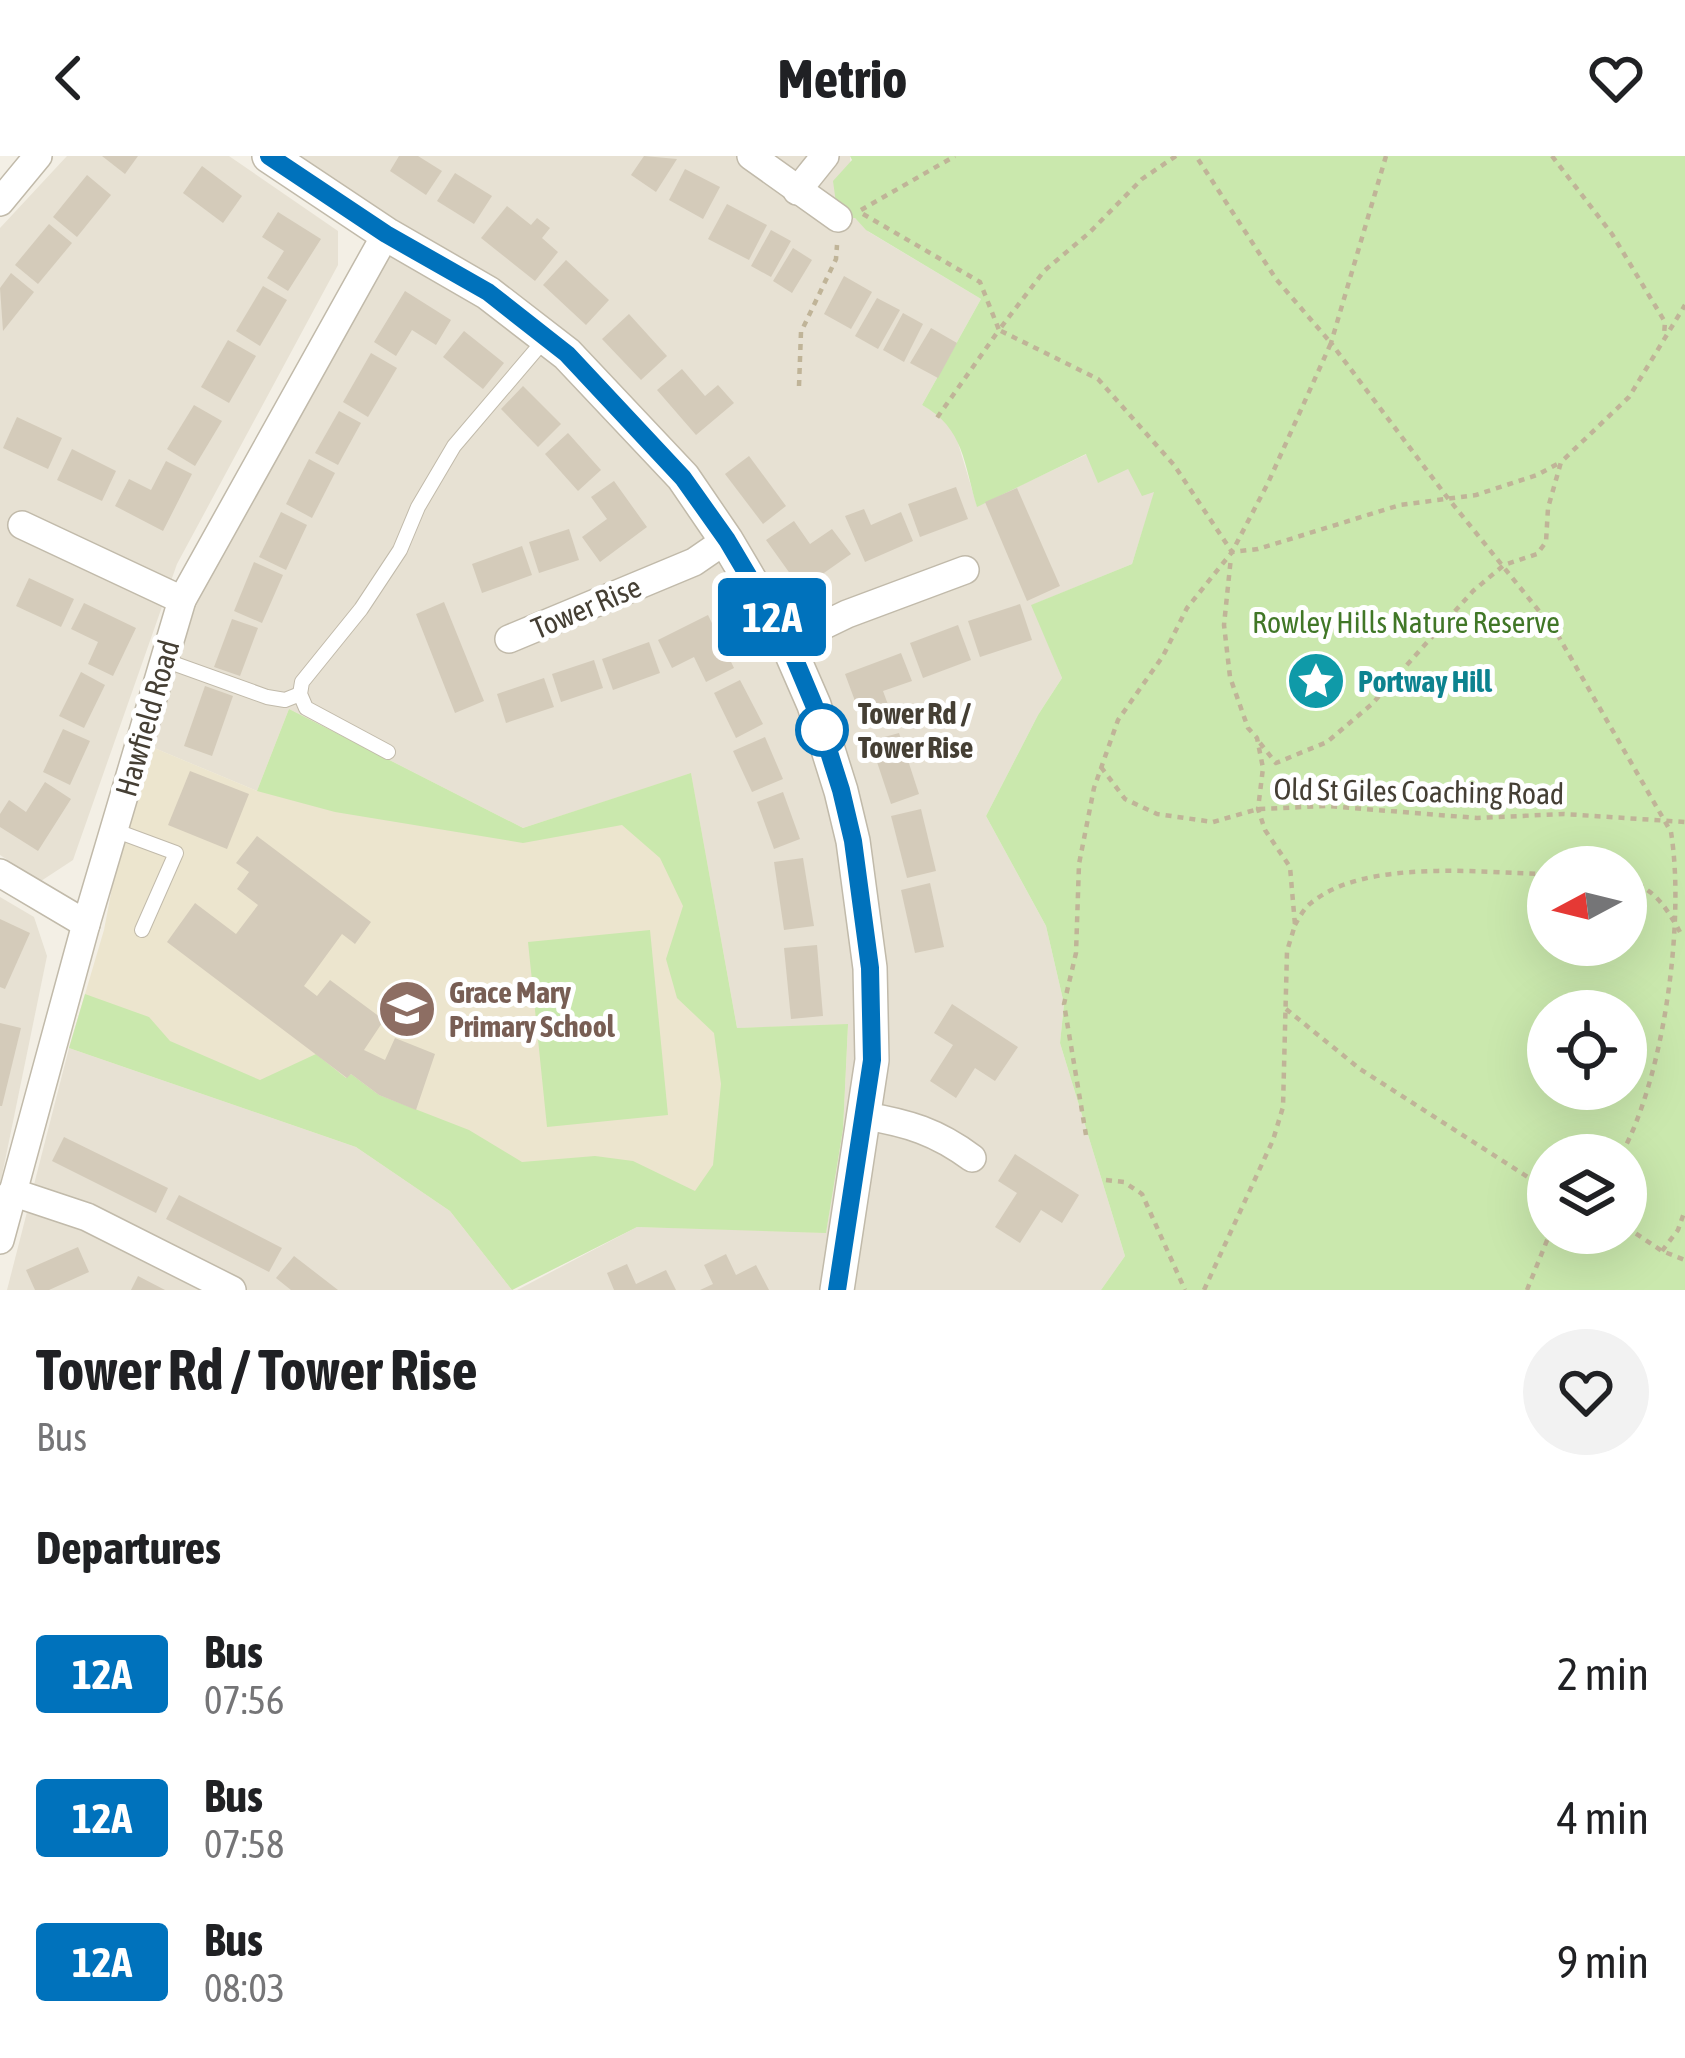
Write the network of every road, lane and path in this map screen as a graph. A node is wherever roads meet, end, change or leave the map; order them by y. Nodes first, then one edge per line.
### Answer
1 (38, 156) edge
2 (269, 156) edge
3 (751, 156) edge
4 (825, 156) edge
5 (956, 156) edge
6 (1176, 156) edge
7 (1196, 156) edge
8 (1386, 156) edge
9 (1552, 156) edge
10 (797, 191) junction
11 (0, 202) edge
12 (838, 218) joint
13 (386, 234) junction
14 (1685, 304) edge
15 (999, 330) junction
16 (546, 338) junction
17 (1664, 341) junction
18 (1330, 343) junction
19 (799, 386) dead end
20 (934, 422) dead end
21 (1561, 462) junction
22 (1447, 497) junction
23 (22, 525) dead end
24 (727, 540) junction
25 (1232, 552) junction
26 (1504, 565) junction
27 (965, 570) dead end
28 (182, 600) junction
29 (509, 639) dead end
30 (788, 643) junction
31 (164, 660) junction
32 (300, 694) junction
33 (1257, 738) junction
34 (388, 752) dead end
35 (1101, 767) junction
36 (1258, 809) junction
37 (1664, 821) junction
38 (1685, 822) edge
39 (114, 830) junction
40 (0, 873) edge
41 (1527, 874) edge
42 (1647, 889) edge
43 (86, 924) junction
44 (1294, 926) junction
45 (142, 930) dead end
46 (1680, 933) junction
47 (1286, 1009) junction
48 (865, 1116) junction
49 (1632, 1134) edge
50 (1086, 1135) dead end
51 (973, 1158) dead end
52 (1527, 1177) edge
53 (1106, 1180) dead end
54 (12, 1192) junction
55 (1685, 1210) edge
56 (0, 1240) edge
57 (1647, 1241) edge
58 (1662, 1251) junction
59 (1542, 1254) edge
60 (1685, 1260) edge
61 (232, 1290) edge
62 (837, 1290) edge
63 (1185, 1290) edge
64 (1204, 1290) edge
65 (1528, 1290) edge

1 - 11 street
2 - 13 street
3 - 10 street
4 - 10 street
5 - 15 path
6 - 15 path
7 - 18 path
8 - 18 path
9 - 17 path
10 - 12 street
12 - 19 path
13 - 16 street
13 - 28 street, Hawfield Road
14 - 17 path
15 - 20 path
15 - 25 path
16 - 24 street
16 - 32 lane
17 - 21 path
18 - 22 path
18 - 25 path
21 - 22 path
21 - 26 path
22 - 25 path
22 - 26 path
23 - 28 street
24 - 29 street, Tower Rise
24 - 30 street
25 - 33 path
25 - 35 path
26 - 33 path
26 - 37 path
27 - 30 street
28 - 31 street, Hawfield Road
30 - 48 street
31 - 32 lane
31 - 39 street, Hawfield Road
32 - 34 lane
33 - 36 path
35 - 36 path, Old St Giles Coaching Road
35 - 50 path
36 - 37 path, Old St Giles Coaching Road
36 - 44 path
37 - 38 path, Old St Giles Coaching Road
37 - 46 path
39 - 43 street, Hawfield Road
39 - 45 lane
40 - 43 street
41 - 44 path
42 - 46 path
43 - 54 street, Hawfield Road
44 - 47 path
46 - 49 path
47 - 52 path
47 - 64 path
48 - 51 street
48 - 62 street
53 - 63 path
54 - 56 street, Hawfield Road
54 - 61 street
55 - 58 path
57 - 58 path
58 - 60 path
59 - 65 path

